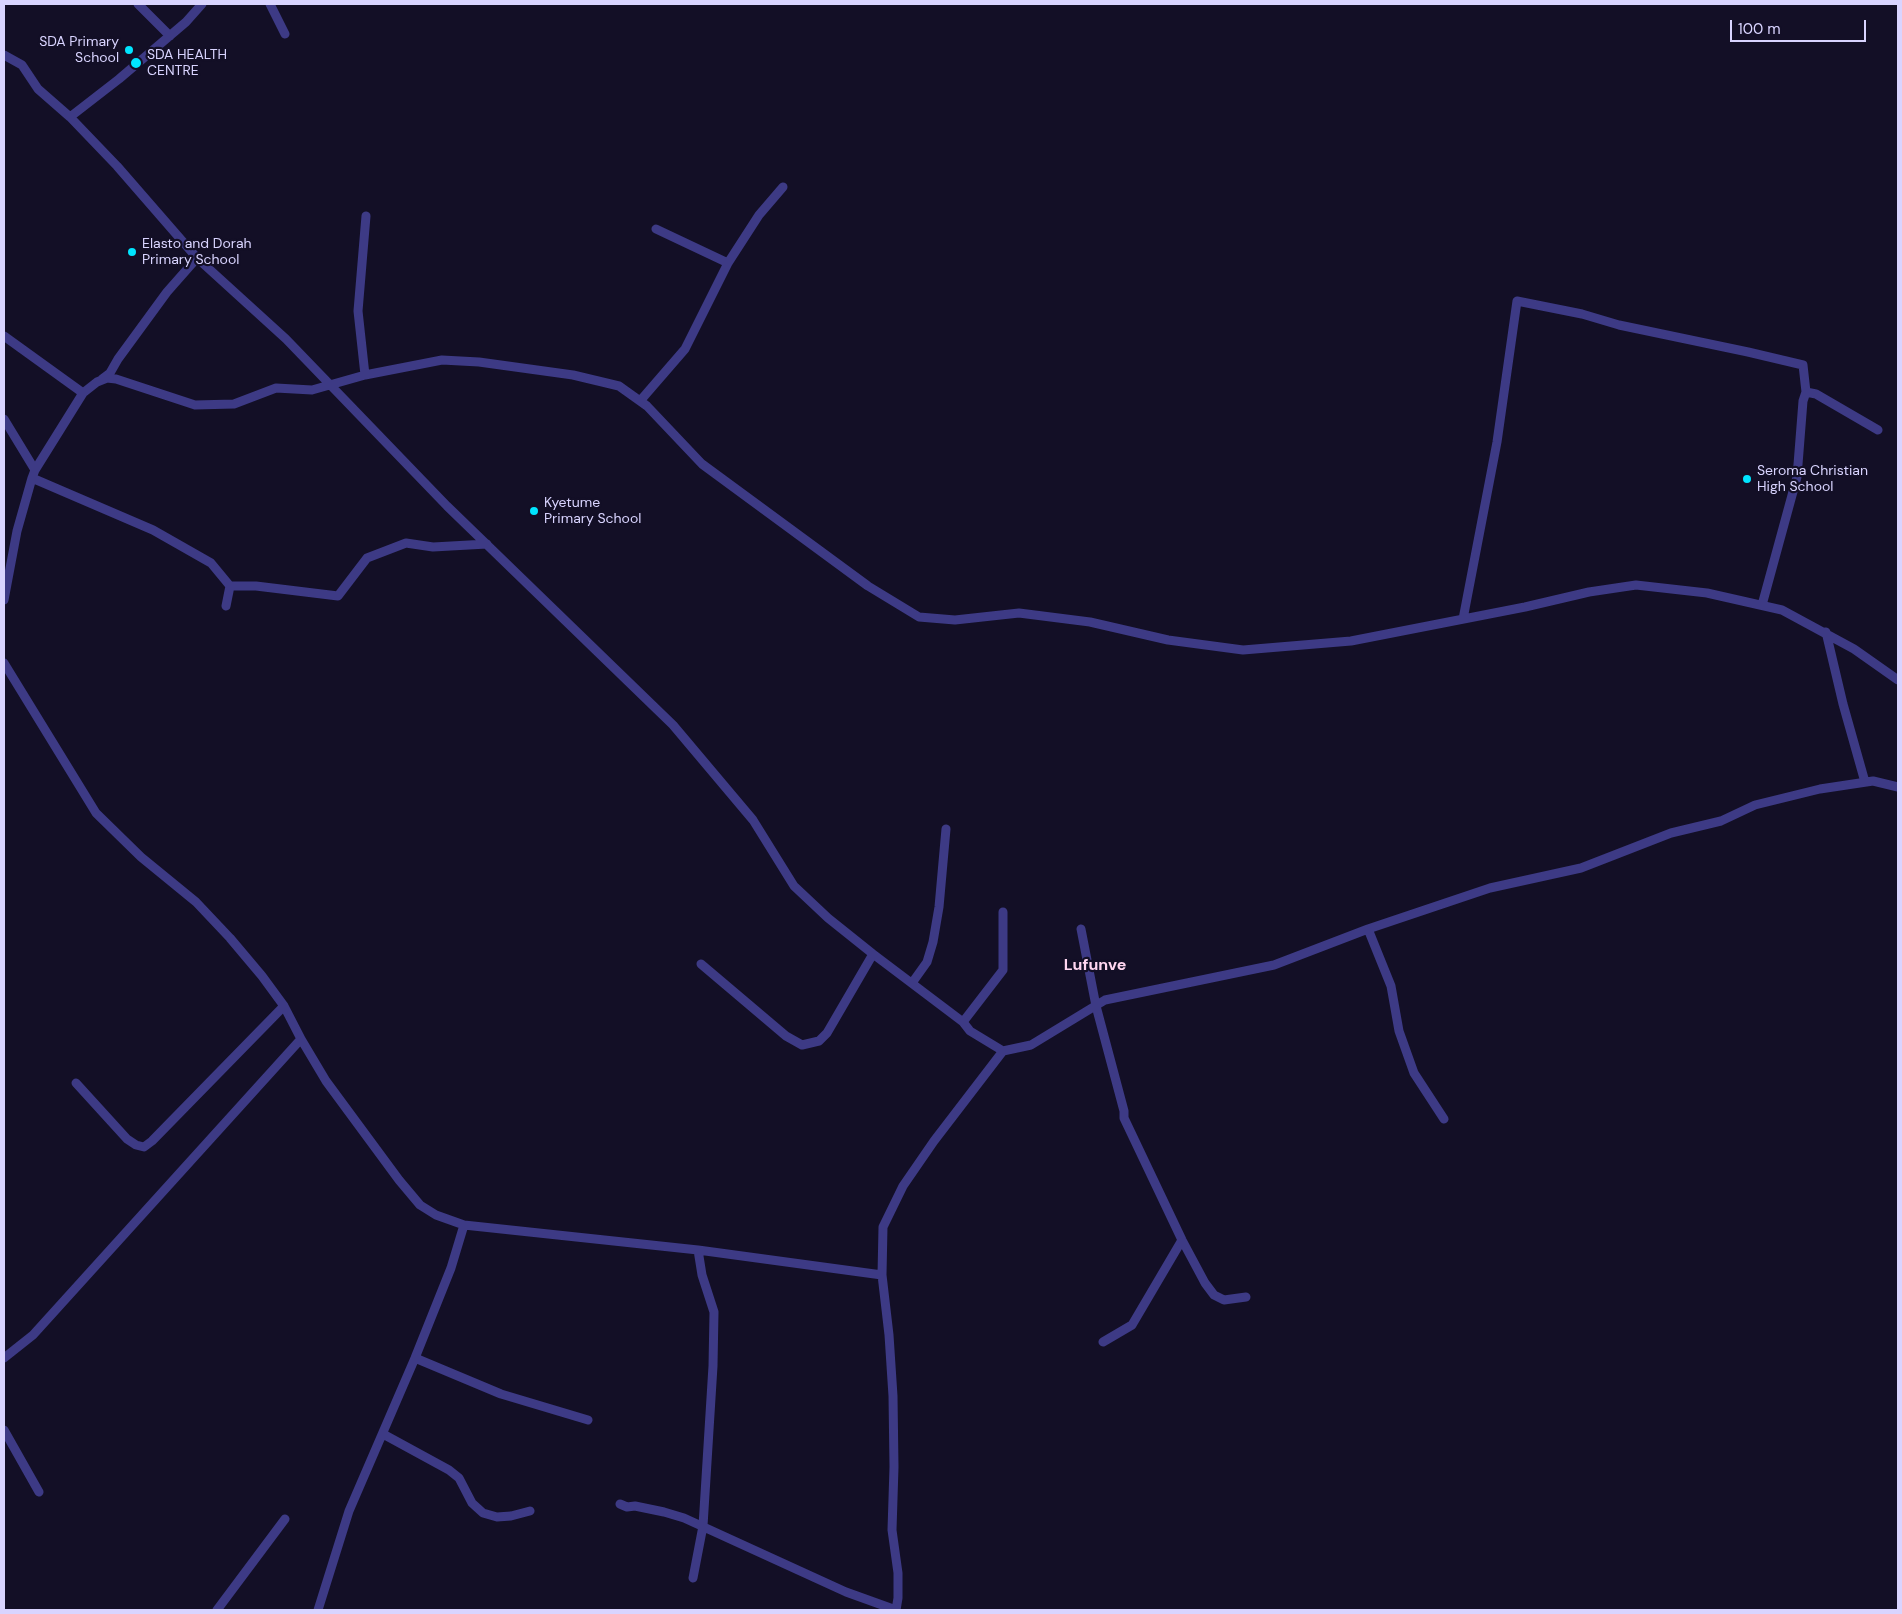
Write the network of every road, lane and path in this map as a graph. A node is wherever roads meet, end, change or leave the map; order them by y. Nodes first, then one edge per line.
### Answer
1 (138, 4) edge
2 (202, 4) edge
3 (270, 4) edge
4 (285, 34) dead end
5 (170, 36) junction
6 (4, 55) edge
7 (70, 117) junction
8 (783, 188) dead end
9 (366, 216) dead end
10 (656, 229) dead end
11 (196, 258) junction
12 (728, 263) junction
13 (4, 336) edge
14 (365, 375) junction
15 (97, 382) junction
16 (331, 386) junction
17 (1806, 392) junction
18 (83, 393) junction
19 (640, 401) junction
20 (4, 419) edge
21 (1878, 430) dead end
22 (34, 474) junction
23 (487, 544) junction
24 (230, 586) junction
25 (4, 600) edge
26 (1762, 605) junction
27 (226, 606) dead end
28 (1463, 619) junction
29 (1826, 632) junction
30 (4, 663) edge
31 (1898, 680) edge
32 (1865, 782) junction
33 (1898, 787) edge
34 (946, 829) dead end
35 (1003, 912) dead end
36 (1081, 928) dead end
37 (1368, 929) junction
38 (874, 954) junction
39 (701, 964) dead end
40 (912, 983) junction
41 (284, 1006) junction
42 (1096, 1006) junction
43 (963, 1022) junction
44 (301, 1039) junction
45 (1004, 1051) junction
46 (76, 1083) dead end
47 (1444, 1119) dead end
48 (464, 1225) junction
49 (1182, 1240) junction
50 (698, 1250) junction
51 (882, 1275) junction
52 (1246, 1297) dead end
53 (1103, 1342) dead end
54 (4, 1358) edge
55 (415, 1358) junction
56 (588, 1420) dead end
57 (4, 1430) edge
58 (384, 1434) junction
59 (39, 1492) dead end
60 (620, 1504) dead end
61 (530, 1511) dead end
62 (285, 1519) dead end
63 (703, 1526) junction
64 (693, 1578) dead end
65 (217, 1610) edge
66 (318, 1610) edge
67 (896, 1610) edge

1 - 5 street
2 - 5 street
3 - 4 street
5 - 7 street
6 - 7 street
7 - 11 street
8 - 12 street
9 - 14 street
10 - 12 street
11 - 15 street
11 - 16 street
12 - 19 street
13 - 18 street
14 - 16 street
14 - 19 street
15 - 16 street
15 - 18 street
16 - 23 street
17 - 21 street
17 - 26 street
17 - 28 street
18 - 22 street
19 - 28 street
20 - 22 street
22 - 24 street
22 - 25 street
23 - 24 street
23 - 38 street
24 - 27 street
26 - 28 street
26 - 29 street
29 - 31 street
29 - 32 street
30 - 41 street
32 - 33 street
32 - 37 street
34 - 40 street
35 - 43 street
36 - 42 street
37 - 42 street
37 - 47 street
38 - 39 street
38 - 40 street
40 - 43 street
41 - 44 street
41 - 46 street
42 - 45 street
42 - 49 street
43 - 45 street
44 - 48 street
44 - 54 street
45 - 51 street
48 - 50 street
48 - 55 street
49 - 52 street
49 - 53 street
50 - 51 street
50 - 63 street
51 - 67 street
55 - 56 street
55 - 58 street
57 - 59 street
58 - 61 street
58 - 66 street
60 - 63 street
62 - 65 street
63 - 64 street
63 - 67 street

